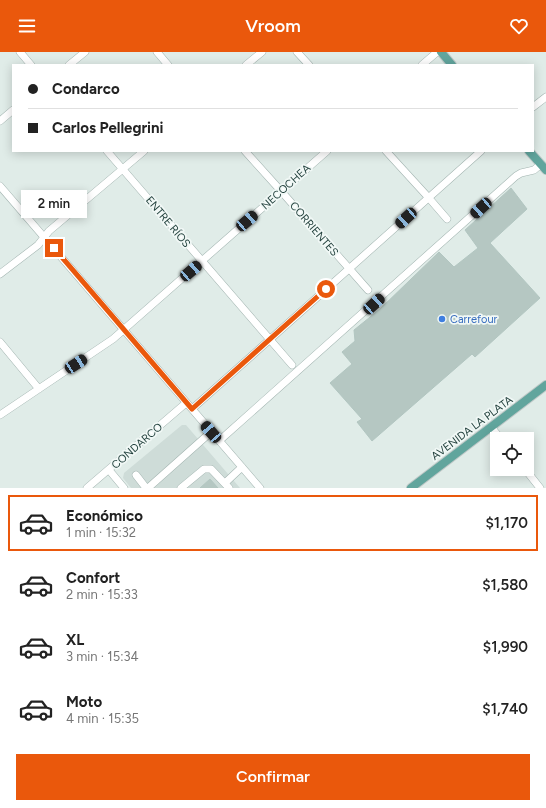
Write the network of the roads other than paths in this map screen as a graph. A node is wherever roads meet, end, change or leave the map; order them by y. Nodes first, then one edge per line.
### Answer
1 (20, 52) edge
2 (85, 52) edge
3 (156, 52) edge
4 (262, 52) edge
5 (297, 52) edge
6 (437, 52) edge
7 (441, 52) edge
8 (31, 64) edge
9 (70, 64) edge
10 (167, 64) edge
11 (247, 64) edge
12 (308, 64) edge
13 (423, 64) edge
14 (451, 64) edge
15 (546, 97) edge
16 (534, 106) edge
17 (12, 111) edge
18 (0, 121) edge
19 (108, 152) edge
20 (143, 152) edge
21 (246, 152) edge
22 (326, 152) edge
23 (387, 152) edge
24 (480, 152) edge
25 (530, 152) edge
26 (544, 167) edge
27 (123, 169) junction
28 (0, 186) edge
29 (282, 191) junction
30 (428, 197) junction
31 (447, 219) dead end
32 (44, 237) junction
33 (202, 261) junction
34 (349, 269) junction
35 (0, 274) edge
36 (368, 290) dead end
37 (124, 330) junction
38 (270, 340) junction
39 (0, 342) edge
40 (292, 365) dead end
41 (546, 385) edge
42 (38, 389) junction
43 (186, 403) junction
44 (192, 409) junction
45 (0, 414) edge
46 (492, 427) junction
47 (211, 432) junction
48 (496, 432) edge
49 (219, 441) junction
50 (242, 467) junction
51 (109, 470) junction
52 (136, 475) dead end
53 (531, 476) edge
54 (227, 485) edge
55 (87, 488) edge
56 (124, 488) edge
57 (147, 488) edge
58 (181, 488) edge
59 (260, 488) edge
60 (412, 488) edge
61 (540, 488) edge

1 - 8 street
2 - 9 street
3 - 10 street
4 - 11 street
5 - 12 street
6 - 13 street
7 - 14 main road
15 - 16 street
17 - 18 street
19 - 27 street, ENTRE RÍOS
20 - 27 street
21 - 29 street, CORRIENTES
22 - 29 street, NECOCHEA
23 - 30 street
24 - 30 street
25 - 26 main road
26 - 49 street
27 - 32 street
27 - 33 street, ENTRE RÍOS
28 - 32 street
29 - 33 street, NECOCHEA
29 - 34 street, CORRIENTES
30 - 31 street
30 - 34 street
32 - 35 street
32 - 37 street
33 - 37 street, NECOCHEA
33 - 38 street, ENTRE RÍOS
34 - 36 street, CORRIENTES
34 - 38 street
37 - 42 street, NECOCHEA
37 - 43 street
38 - 40 street, ENTRE RÍOS
38 - 44 street
39 - 42 street
41 - 46 main road, AVENIDA LA PLATA
42 - 45 street, NECOCHEA
43 - 44 street
43 - 51 street, CONDARCO
44 - 47 street
46 - 48 street
46 - 60 main road, AVENIDA LA PLATA
47 - 49 street
47 - 57 street
49 - 50 street
50 - 54 street
50 - 59 street
51 - 55 street, CONDARCO
51 - 56 street
52 - 57 street
53 - 61 street
54 - 58 street

